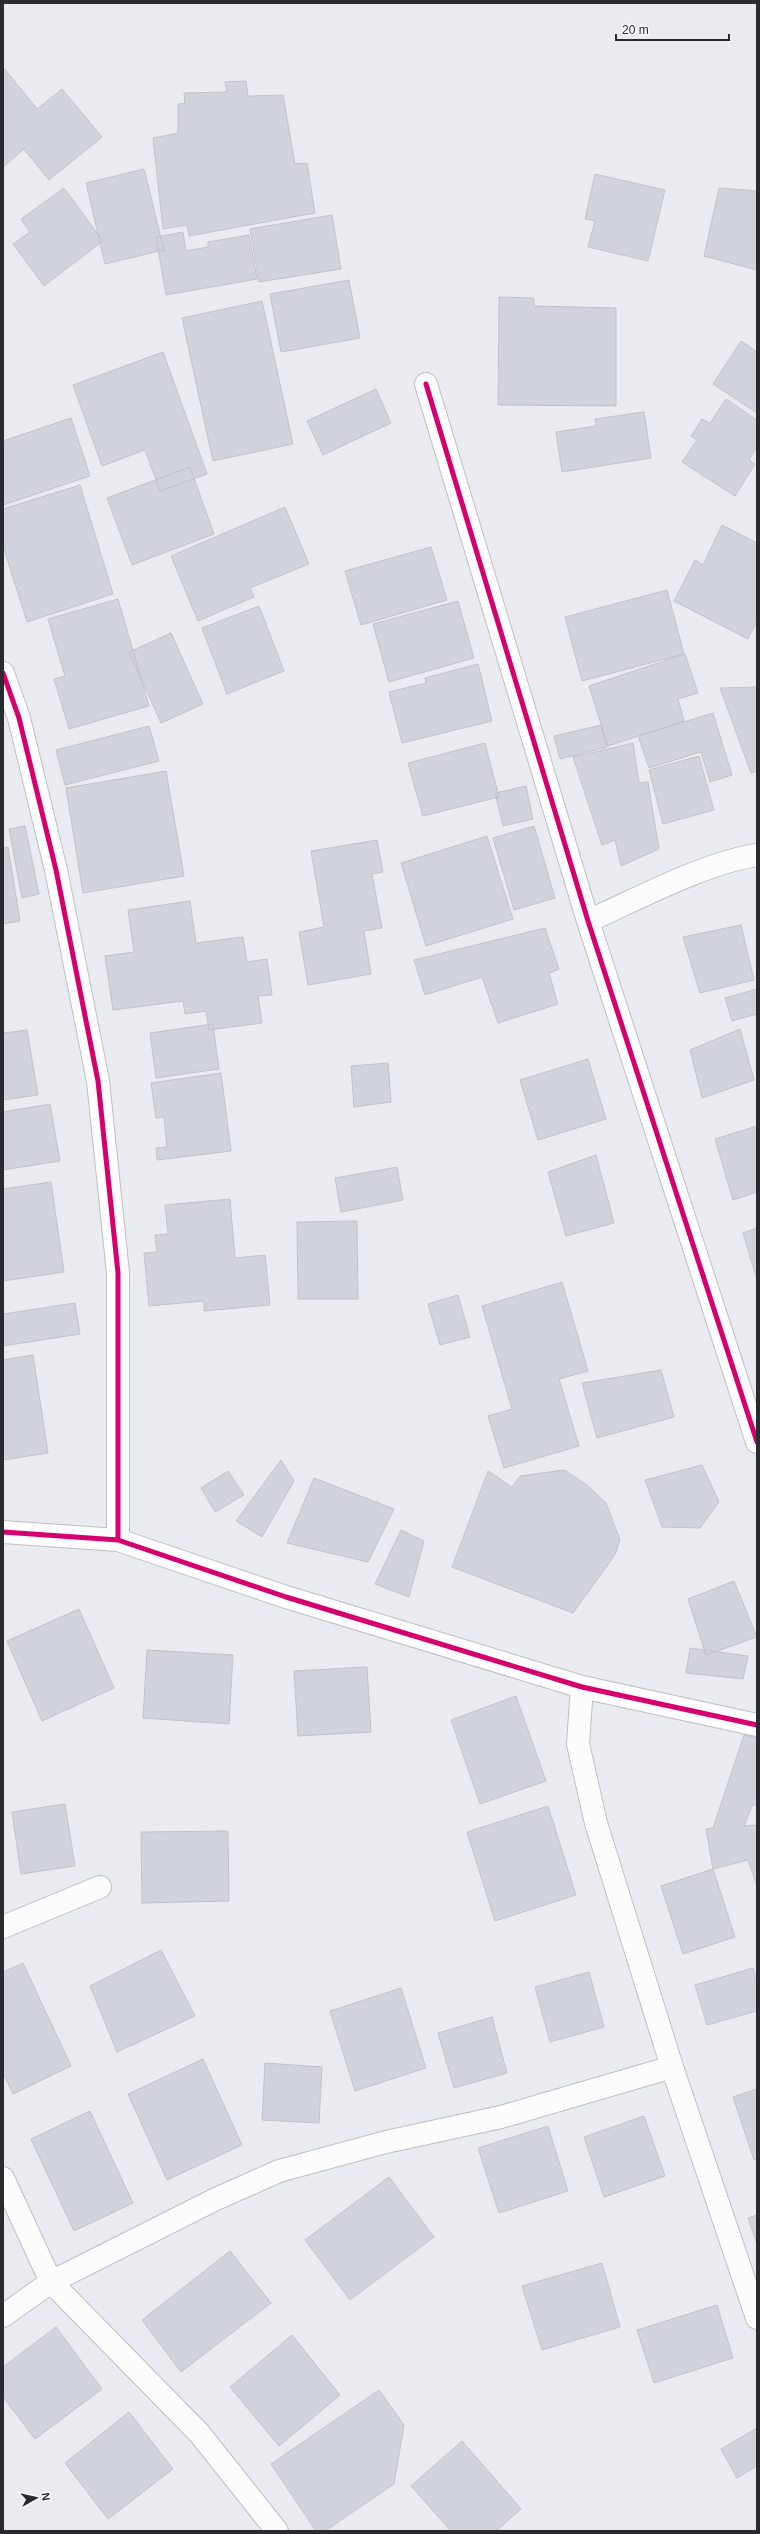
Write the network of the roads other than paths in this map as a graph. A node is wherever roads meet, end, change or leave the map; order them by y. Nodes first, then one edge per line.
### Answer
1 (426, 384) dead end
2 (3, 673) edge
3 (757, 855) edge
4 (588, 921) junction
5 (757, 1442) edge
6 (3, 1532) edge
7 (118, 1540) junction
8 (582, 1687) junction
9 (757, 1725) edge
10 (100, 1887) dead end
11 (3, 1927) edge
12 (672, 2066) junction
13 (3, 2178) edge
14 (51, 2282) junction
15 (3, 2316) edge
16 (757, 2318) edge
17 (277, 2531) edge

1 - 4 street
2 - 7 street
3 - 4 street
4 - 5 street
6 - 7 street
7 - 8 street
8 - 9 street
8 - 12 street
10 - 11 street
12 - 14 street
12 - 16 street
13 - 14 street
14 - 15 street
14 - 17 street

